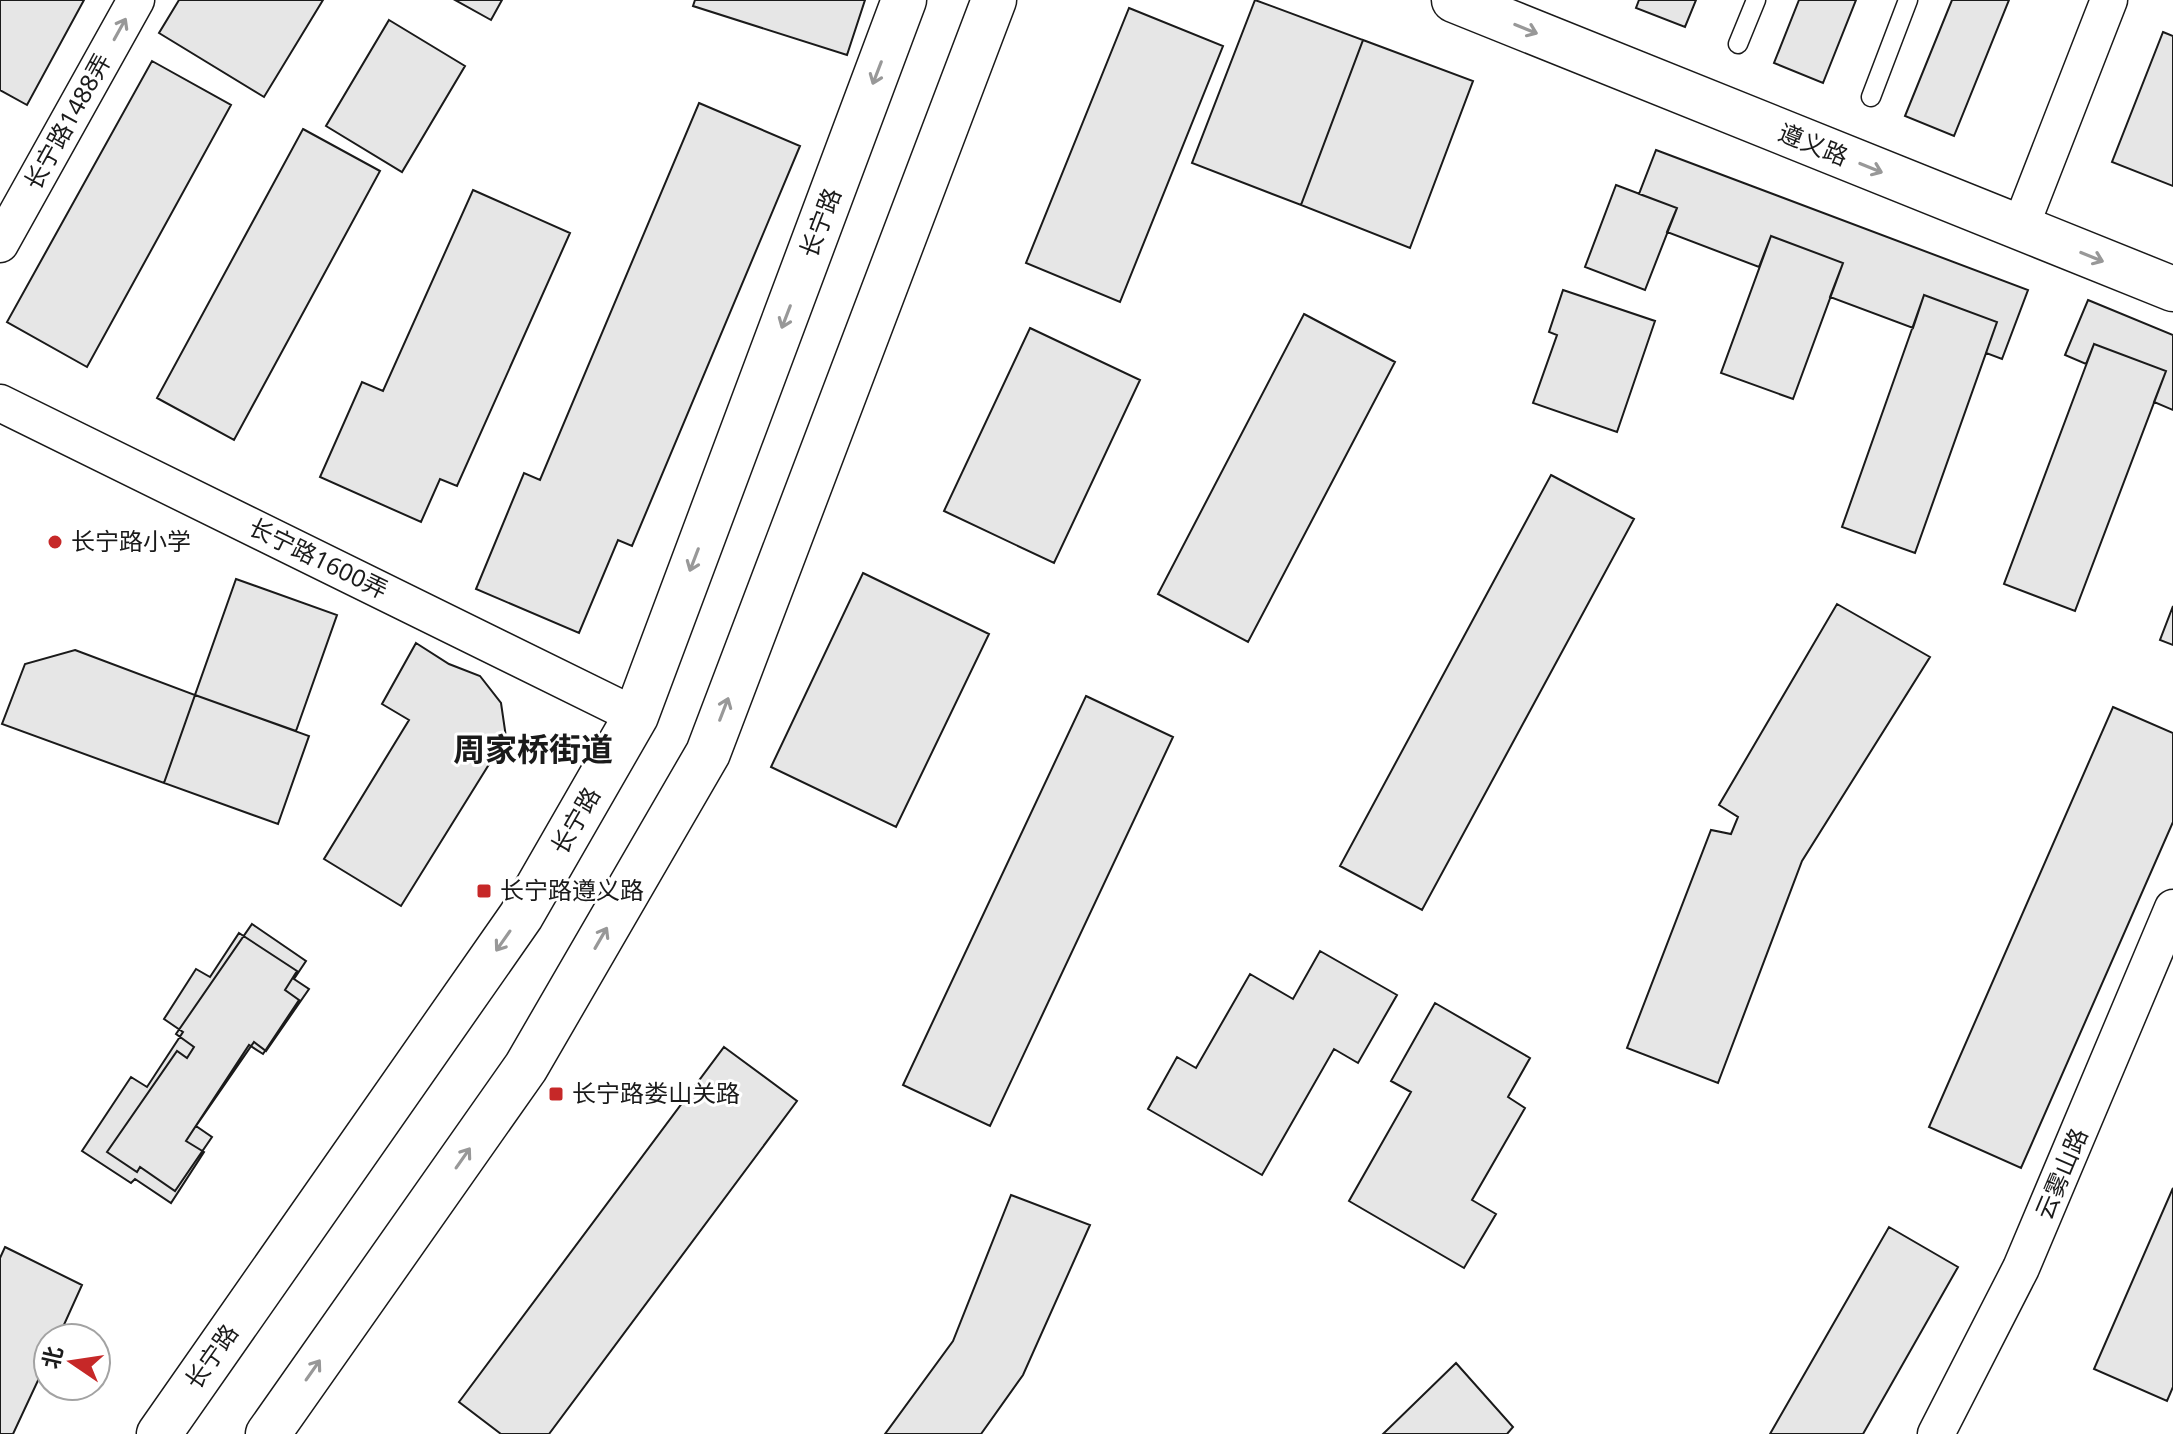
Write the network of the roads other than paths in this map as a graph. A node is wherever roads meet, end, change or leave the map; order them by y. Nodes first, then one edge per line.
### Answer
1 (136, 0) edge
2 (904, 0) edge
3 (994, 0) edge
4 (1454, 0) edge
5 (1756, 0) edge
6 (1908, 0) edge
7 (2109, 0) edge
8 (1738, 44) dead end
9 (1871, 97) dead end
10 (2020, 228) junction
11 (0, 244) edge
12 (2173, 289) edge
13 (0, 403) edge
14 (636, 716) junction
15 (2173, 908) edge
16 (159, 1434) edge
17 (268, 1434) edge
18 (1936, 1434) edge

11 -> 1 street, 长宁路1488弄
2 -> 14 main road, 长宁路
17 -> 3 main road
4 -> 10 main road, 遵义路
5 - 8 lane
6 - 9 lane
7 - 10 street
10 -> 12 main road, 遵义路
13 - 14 street, 长宁路1600弄
14 -> 16 main road, 长宁路
15 - 18 street, 云雾山路

